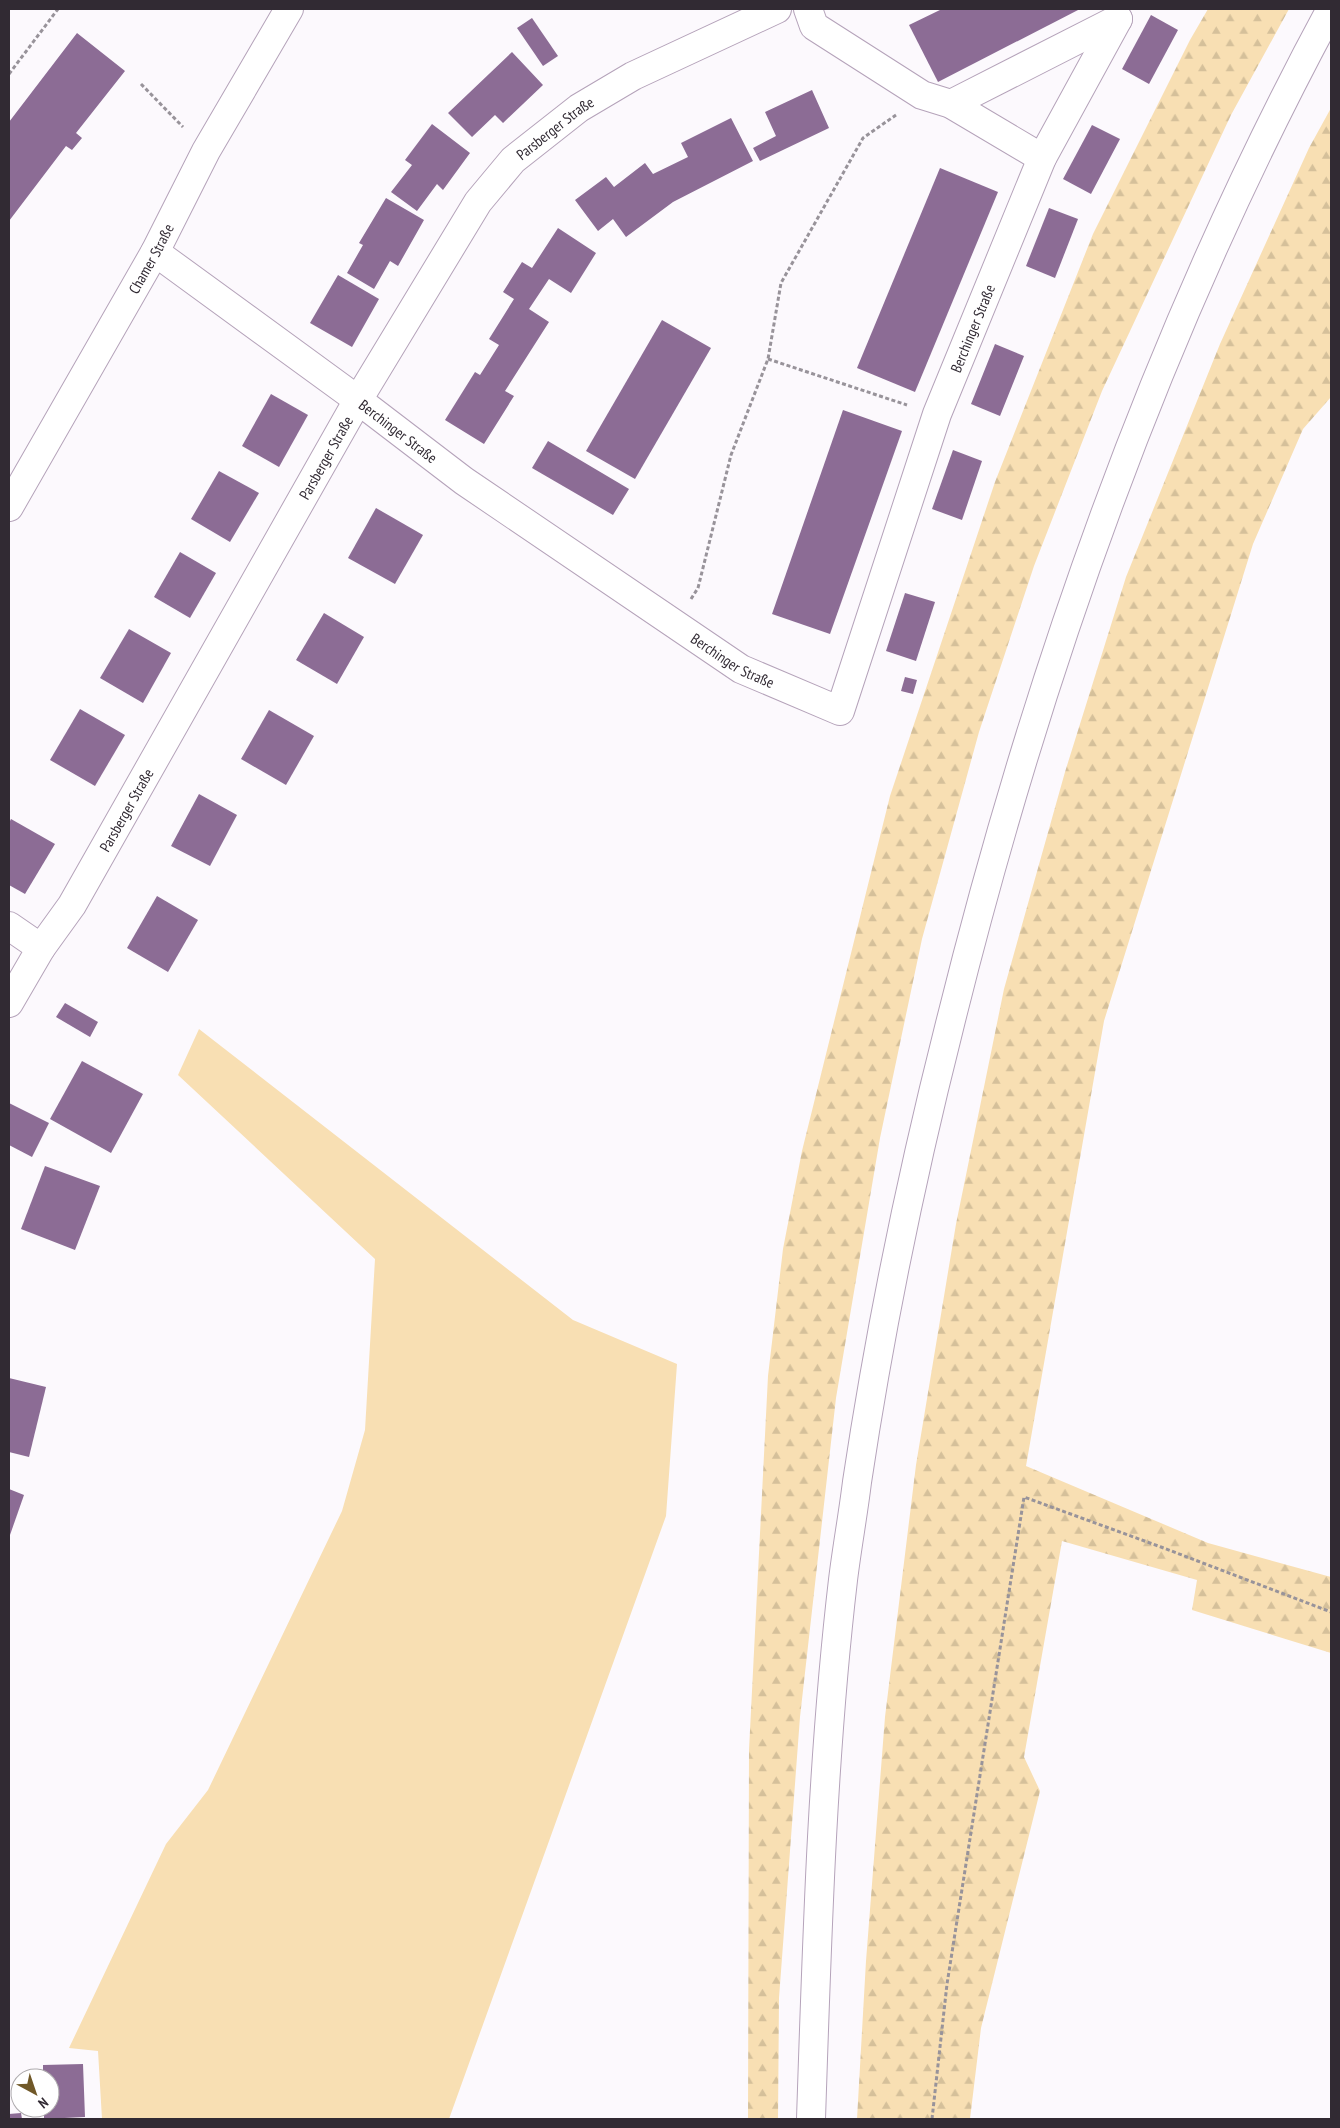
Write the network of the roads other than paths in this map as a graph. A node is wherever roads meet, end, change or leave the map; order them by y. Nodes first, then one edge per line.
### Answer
1 (289, 9) edge
2 (778, 9) edge
3 (808, 9) edge
4 (1331, 9) edge
5 (951, 104) junction
6 (1042, 158) junction
7 (155, 252) junction
8 (358, 400) junction
9 (9, 507) edge
10 (9, 926) edge
11 (41, 948) junction
12 (9, 1003) edge
13 (811, 2119) edge

1 - 7 main road, Chamer Straße
2 - 8 main road, Parsberger Straße
3 - 5 main road
4 - 13 main road
5 - 6 main road
5 - 6 main road, Berchinger Straße
6 - 8 main road, Berchinger Straße
7 - 8 main road, Berchinger Straße
7 - 9 main road, Chamer Straße
8 - 11 main road, Parsberger Straße
10 - 11 main road
11 - 12 main road, Parsberger Straße

